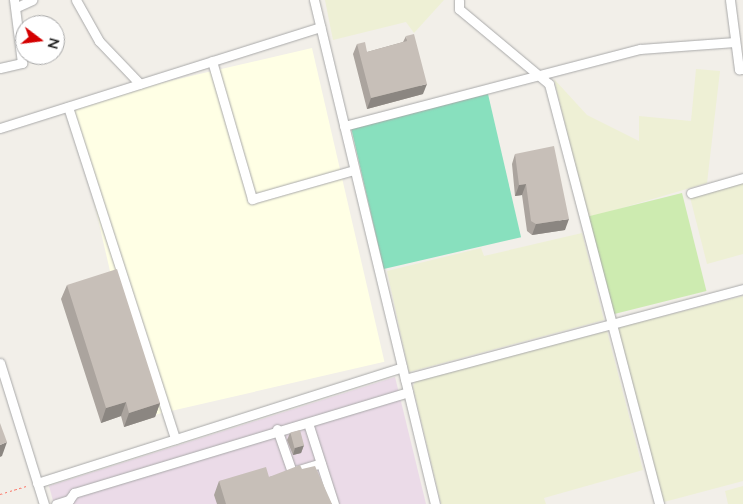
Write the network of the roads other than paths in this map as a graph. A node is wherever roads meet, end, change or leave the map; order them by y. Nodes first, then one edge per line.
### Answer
1 (32, 0) edge
2 (76, 0) edge
3 (314, 0) edge
4 (459, 0) edge
5 (730, 0) edge
6 (16, 3) edge
7 (320, 27) junction
8 (735, 42) junction
9 (212, 61) junction
10 (0, 68) edge
11 (743, 69) edge
12 (542, 75) junction
13 (140, 84) junction
14 (68, 107) junction
15 (344, 126) junction
16 (0, 128) edge
17 (354, 170) junction
18 (743, 178) edge
19 (691, 193) dead end
20 (743, 289) edge
21 (610, 324) junction
22 (0, 363) edge
23 (402, 367) junction
24 (405, 378) junction
25 (408, 392) junction
26 (308, 423) junction
27 (277, 429) junction
28 (175, 439) junction
29 (321, 463) junction
30 (37, 483) junction
31 (44, 504) edge
32 (56, 504) edge
33 (334, 504) edge
34 (435, 504) edge
35 (659, 504) edge

1 - 6 street
2 - 13 street
3 - 7 street
4 - 12 street
5 - 8 street
6 - 10 street
7 - 9 street
7 - 15 street
8 - 11 street
8 - 12 street
9 - 13 street
9 - 17 street
12 - 15 street
12 - 21 street
13 - 14 street
14 - 16 street
14 - 28 street
15 - 17 street
17 - 23 street
18 - 19 street
20 - 21 street
21 - 24 street
21 - 35 street
22 - 30 street
23 - 24 street
23 - 28 street
24 - 25 street
25 - 26 street
25 - 34 street
26 - 27 street
26 - 29 street
27 - 29 street
27 - 32 street
28 - 30 street
29 - 33 street
30 - 31 street

